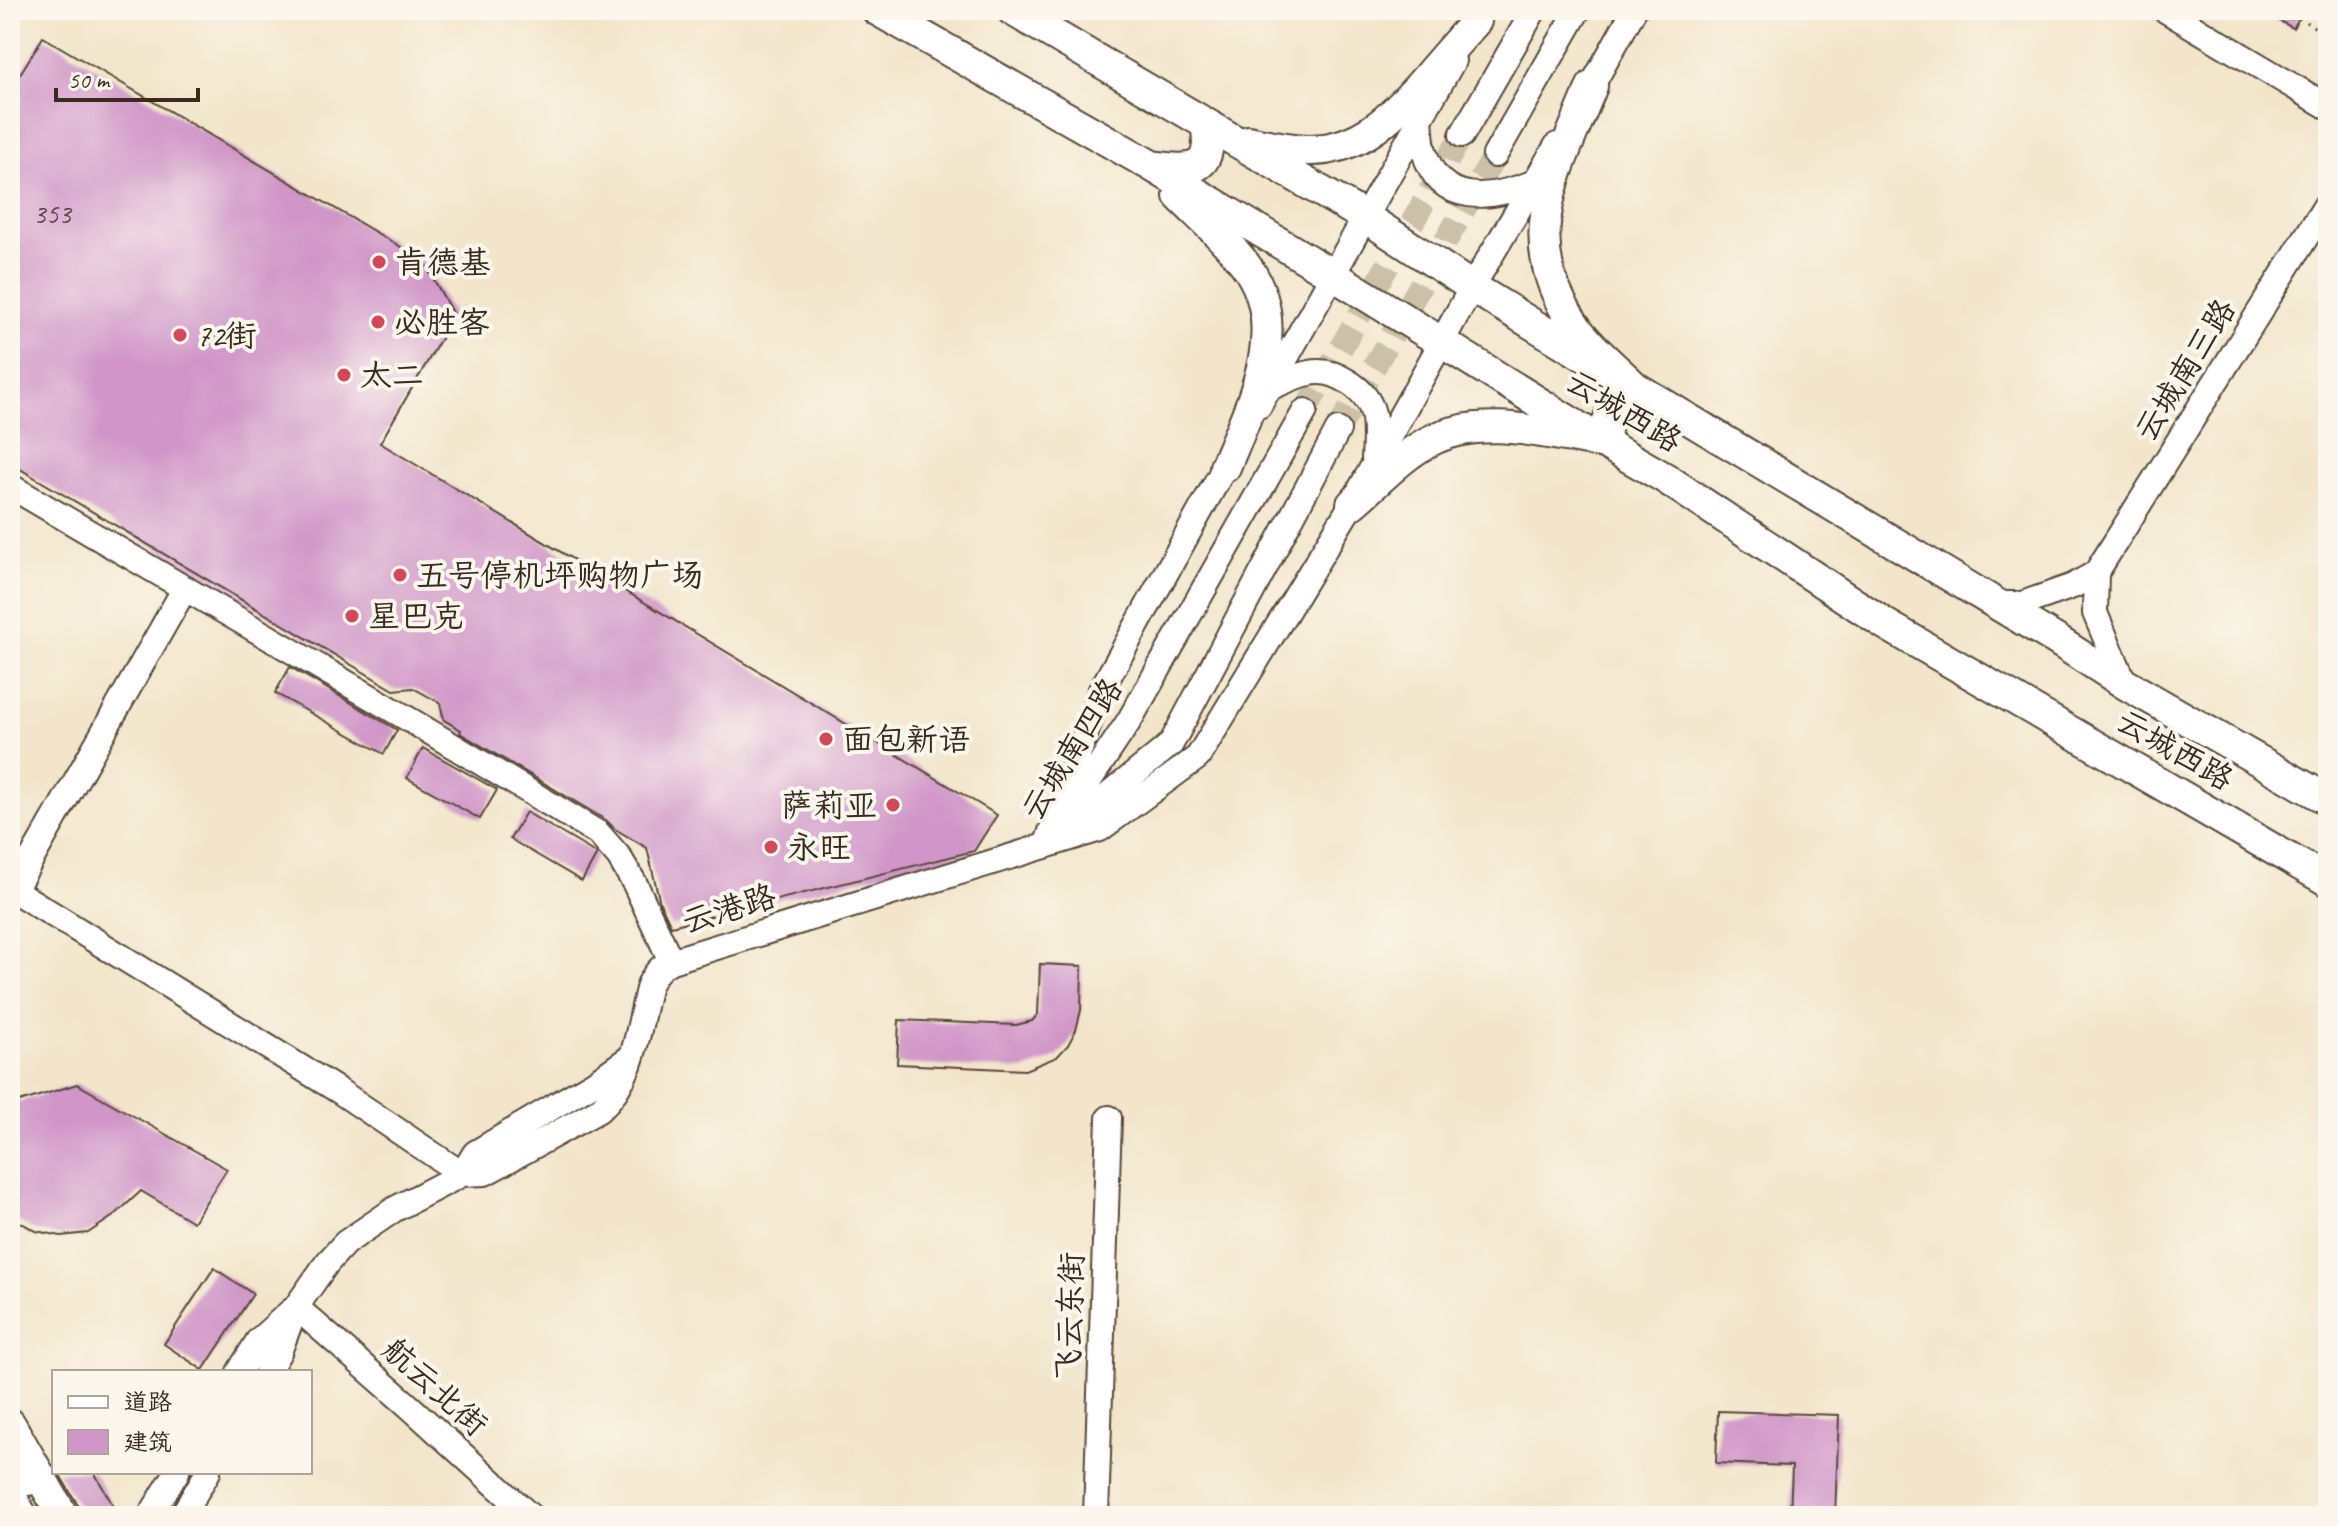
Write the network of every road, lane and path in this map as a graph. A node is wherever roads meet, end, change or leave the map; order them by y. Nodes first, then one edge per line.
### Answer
1 (1012, 10) edge
2 (1534, 10) edge
3 (1578, 10) edge
4 (1634, 10) edge
5 (2165, 10) edge
6 (2285, 10) edge
7 (878, 11) edge
8 (1479, 15) edge
9 (2328, 35) edge
10 (1592, 86) junction
11 (2328, 107) edge
12 (1420, 119) junction
13 (1206, 124) junction
14 (1462, 135) tunnel mouth
15 (1495, 155) tunnel mouth
16 (1150, 165) junction
17 (1535, 182) junction
18 (2328, 202) edge
19 (1365, 217) junction
20 (1333, 275) junction
21 (1472, 287) junction
22 (1441, 341) junction
23 (1635, 387) junction
24 (1269, 388) junction
25 (1305, 411) tunnel mouth
26 (1338, 430) tunnel mouth
27 (1604, 443) junction
28 (1374, 465) junction
29 (1225, 467) junction
30 (10, 486) edge
31 (1352, 504) junction
32 (2096, 573) junction
33 (185, 588) junction
34 (1996, 604) junction
35 (2125, 684) junction
36 (2328, 800) edge
37 (1046, 846) junction
38 (2328, 881) edge
39 (12, 889) edge
40 (671, 961) junction
41 (1109, 1118) dead end
42 (462, 1174) junction
43 (296, 1307) junction
44 (240, 1370) edge
45 (268, 1370) edge
46 (10, 1424) edge
47 (10, 1446) edge
48 (176, 1474) edge
49 (207, 1474) edge
50 (19, 1486) edge
51 (22, 1516) edge
52 (63, 1516) edge
53 (150, 1516) edge
54 (182, 1516) edge
55 (530, 1516) edge
56 (1096, 1516) edge

1 - 13 main road, 云城西路
2 - 14 street
3 - 15 street
4 - 10 street, 云港路
5 - 11 street
6 - 9 path
7 - 16 main road, 云城西路
8 - 12 street
8 - 13 main road
10 - 17 street, 云港路
10 - 23 main road
12 - 17 street
12 - 19 street
13 - 16 main road
13 - 19 main road, 云城西路
16 - 20 main road, 云城西路
16 - 29 main road
17 - 21 street, 云港路
18 - 32 street, 云城南三路
19 - 20 street
19 - 21 main road, 云城西路
20 - 22 main road, 云城西路
20 - 24 street
21 - 22 street, 云港路
21 - 23 main road, 云城西路
22 - 27 main road, 云城西路
22 - 28 street, 云港路
23 - 27 main road
23 - 34 main road, 云城西路
24 - 28 street
24 - 29 street
25 - 37 street, 云城南四路
26 - 37 street, 云城南四路
27 - 31 main road
27 - 38 main road, 云城西路
28 - 31 street, 云港路
29 - 37 street
30 - 33 street
31 - 37 street, 云港路
32 - 34 street
32 - 35 street
33 - 39 street
33 - 40 street
34 - 35 main road, 云城西路
35 - 36 main road, 云城西路
37 - 40 street, 云港路
39 - 42 street
40 - 42 street, 云港路
41 - 56 street, 飞云东街
42 - 43 street, 云港路
43 - 44 street, 云港路
43 - 45 street, 云港路
43 - 55 street, 航云北街
46 - 52 main road
47 - 50 highway
48 - 53 street
49 - 54 street
50 - 51 main road

